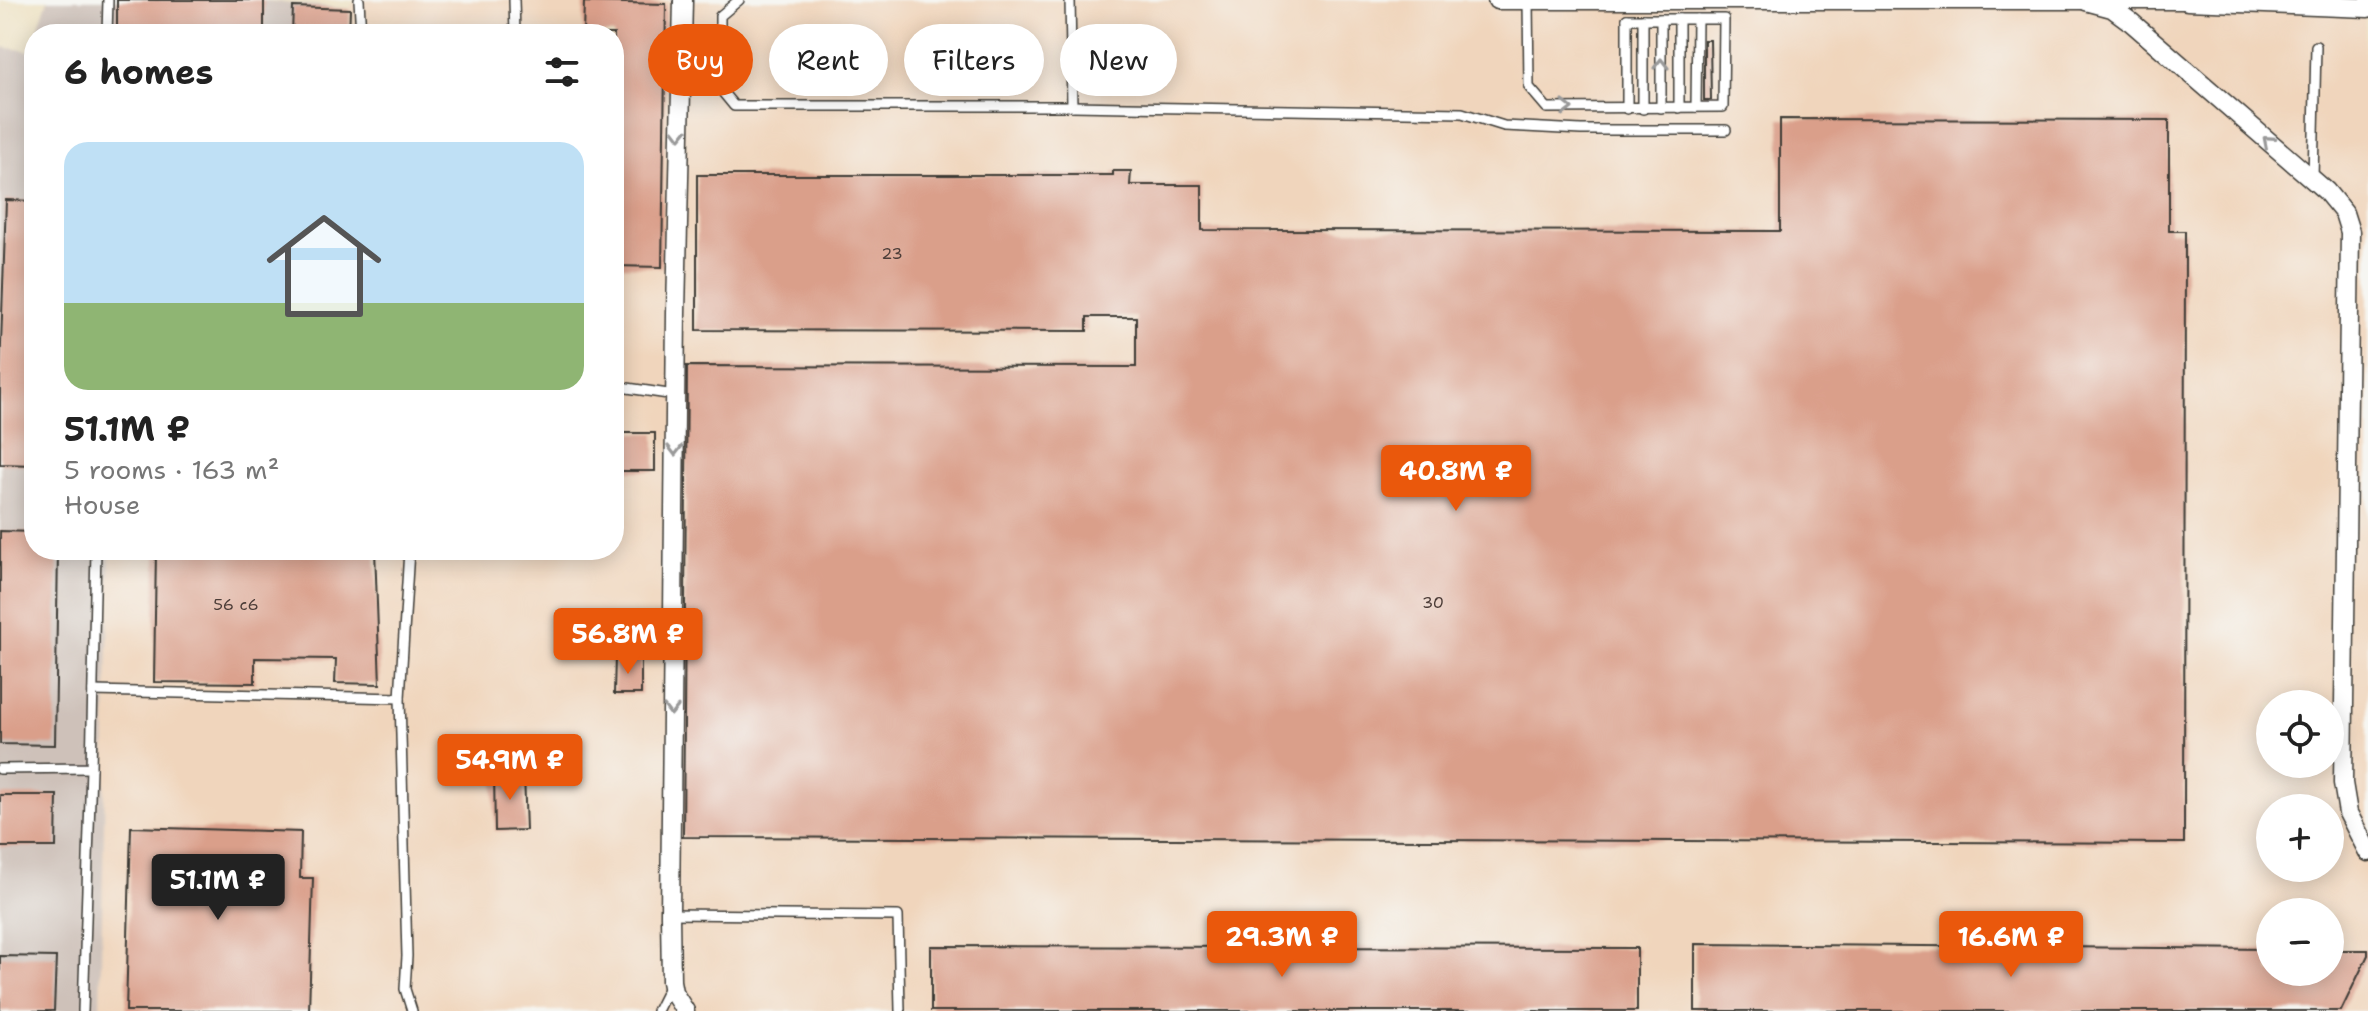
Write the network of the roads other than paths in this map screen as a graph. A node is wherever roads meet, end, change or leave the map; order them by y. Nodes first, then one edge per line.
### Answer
1 (108, 0) edge
2 (359, 0) edge
3 (514, 0) edge
4 (683, 0) edge
5 (739, 0) edge
6 (1070, 0) edge
7 (1497, 0) edge
8 (1528, 0) edge
9 (1606, 1) edge
10 (2086, 1) edge
11 (2191, 1) edge
12 (1665, 7) edge
13 (2368, 8) edge
14 (1627, 19) junction
15 (1643, 19) junction
16 (1679, 19) junction
17 (1697, 19) junction
18 (107, 24) edge
19 (360, 24) edge
20 (515, 24) edge
21 (2316, 46) dead end
22 (1072, 106) junction
23 (1696, 107) junction
24 (1661, 108) junction
25 (1679, 108) junction
26 (1627, 109) junction
27 (1643, 109) junction
28 (1726, 130) dead end
29 (2313, 179) junction
30 (624, 387) edge
31 (675, 395) junction
32 (96, 560) edge
33 (408, 560) edge
34 (93, 691) junction
35 (400, 698) junction
36 (91, 768) junction
37 (0, 769) edge
38 (2368, 852) edge
39 (670, 914) junction
40 (671, 981) junction
41 (83, 1011) edge
42 (412, 1011) edge
43 (657, 1011) edge
44 (685, 1011) edge
45 (900, 1011) edge

1 - 18 lane
2 - 19 lane
3 - 20 lane
4 -> 31 street
5 - 22 lane
6 - 22 lane
7 - 8 street
8 - 9 street
8 -> 26 lane
9 - 12 street
10 - 11 street
10 - 12 street
29 -> 10 street
11 - 13 street
12 - 14 lane
12 - 15 lane
12 - 16 lane
24 -> 12 lane
14 - 15 lane
14 - 26 lane
15 - 27 lane
16 - 17 lane
16 - 25 lane
17 - 23 lane
17 - 23 lane
21 - 29 lane
22 - 28 lane
23 - 25 lane
24 - 25 lane
24 - 27 lane
26 - 27 lane
29 - 38 street
30 - 31 lane
31 -> 39 street
32 - 34 lane
33 - 35 lane
34 - 35 lane
34 - 36 lane
35 - 42 lane
36 - 37 lane
36 - 41 lane
39 - 40 street
39 - 45 lane
40 - 43 lane
40 - 44 street

